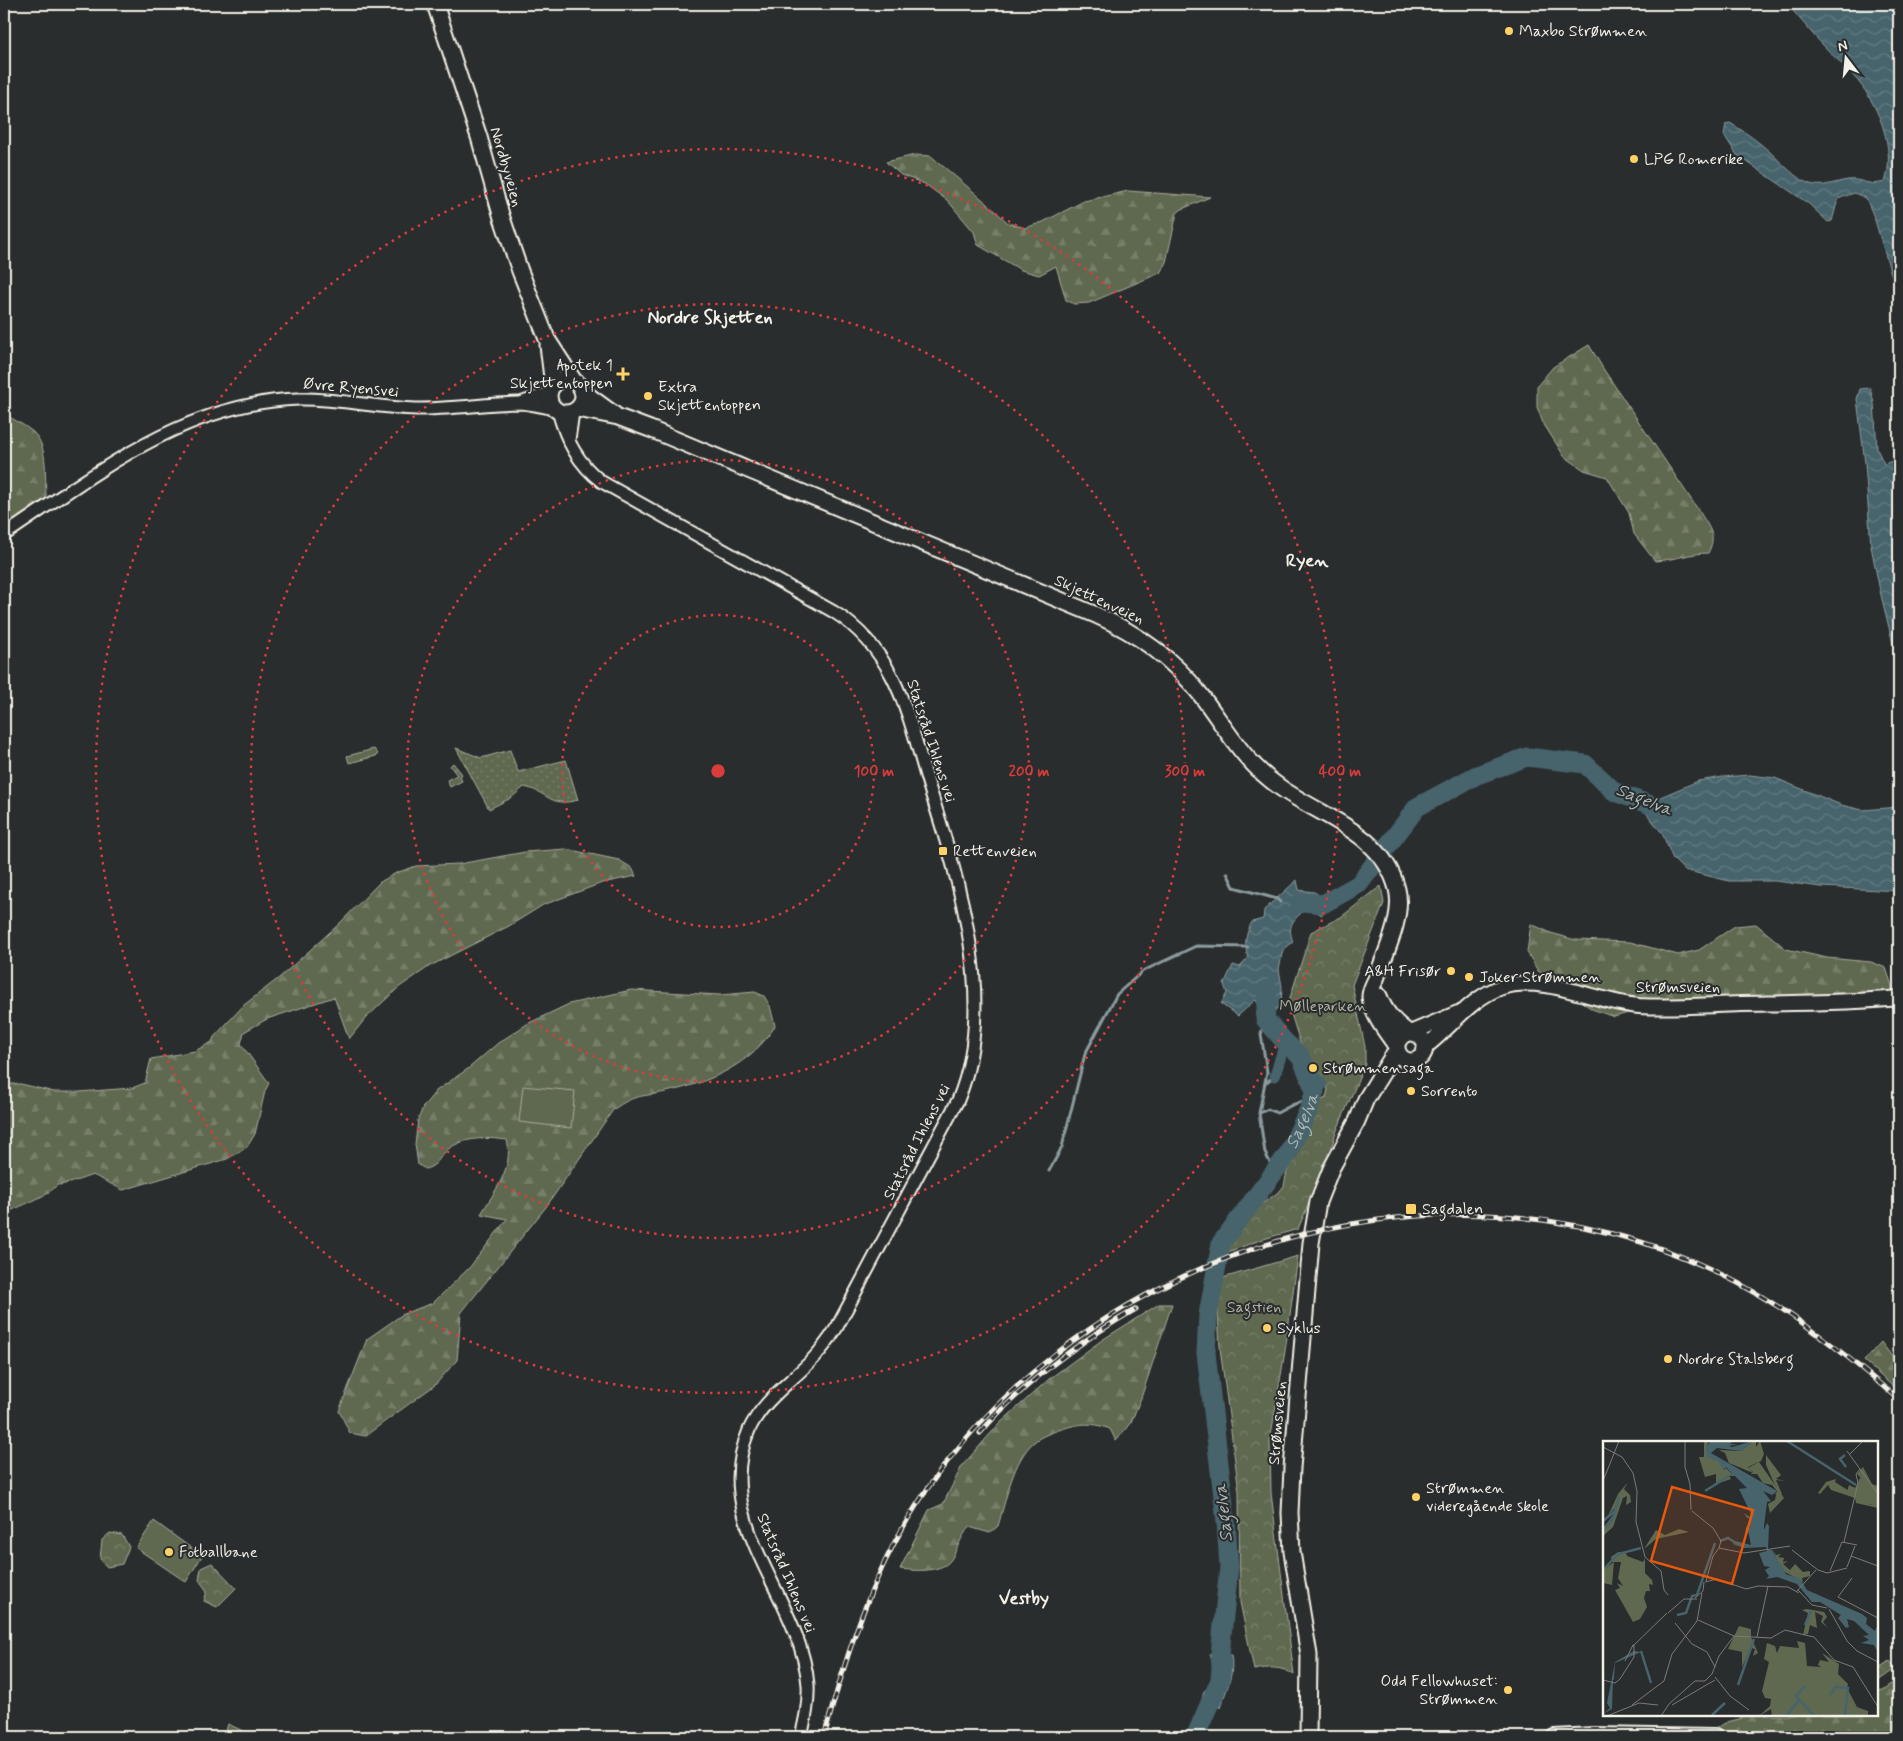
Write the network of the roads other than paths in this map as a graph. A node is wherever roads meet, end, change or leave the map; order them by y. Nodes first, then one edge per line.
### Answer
1 (435, 4) edge
2 (547, 339) junction
3 (578, 386) junction
4 (551, 389) junction
5 (520, 403) junction
6 (566, 410) junction
7 (618, 417) junction
8 (4, 535) edge
9 (1375, 980) junction
10 (1899, 998) edge
11 (1466, 1010) junction
12 (1409, 1033) junction
13 (1425, 1047) junction
14 (1397, 1048) junction
15 (1409, 1061) junction
16 (1357, 1121) junction
17 (801, 1737) edge
18 (1308, 1737) edge
19 (1560, 1737) edge
20 (1715, 1737) edge

1 - 2 main road, Nordbyveien
2 - 3 main road, Nordbyveien
2 - 4 main road, Nordbyveien
3 - 4 main road
3 - 6 main road
3 - 7 main road, Skjettenveien
4 - 5 street, Øvre Ryensvei
4 - 6 main road
5 - 6 street, Øvre Ryensvei
5 - 8 street, Øvre Ryensvei
6 - 7 main road, Skjettenveien
6 - 17 street, Statsråd Ihlens vei
7 - 9 main road, Skjettenveien
9 - 12 main road
9 - 14 main road, Skjettenveien
10 - 11 main road, Strømsveien
11 - 12 main road, Strømsveien
11 - 13 main road, Strømsveien
12 - 13 main road
12 - 14 main road
13 - 15 main road
14 - 15 main road
14 - 16 main road, Strømsveien
15 - 16 main road, Strømsveien
16 - 18 main road, Strømsveien
19 - 20 main road

